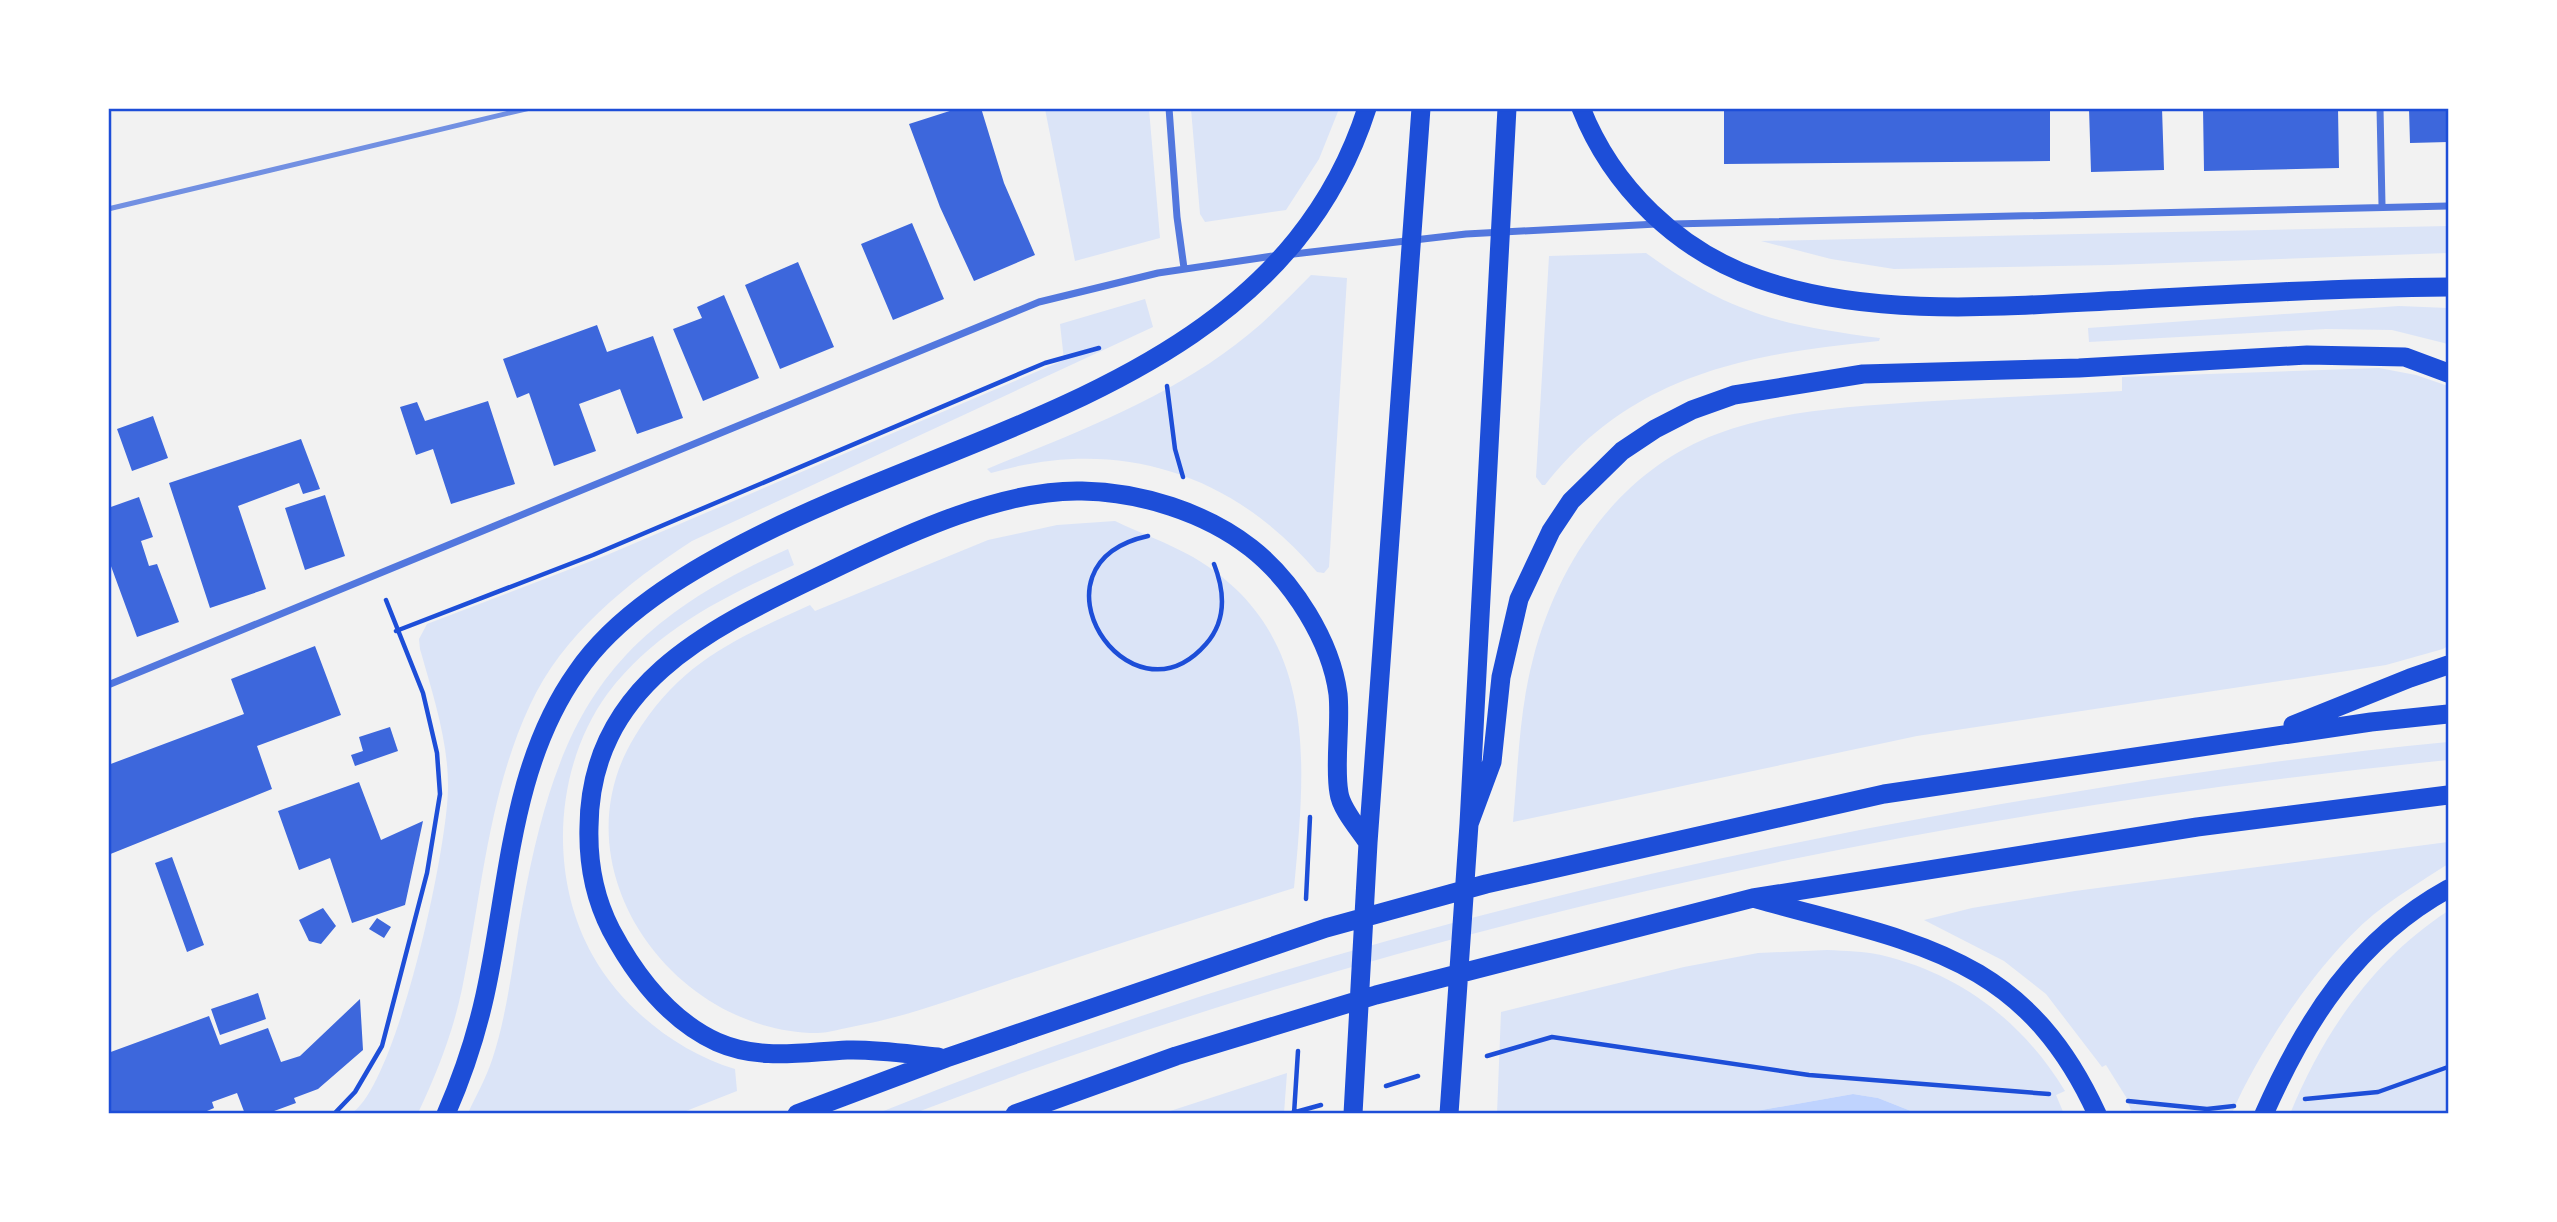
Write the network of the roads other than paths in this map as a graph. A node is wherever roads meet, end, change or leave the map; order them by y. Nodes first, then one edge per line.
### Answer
1 (1169, 108) edge
2 (1367, 108) edge
3 (1421, 108) edge
4 (1507, 108) edge
5 (1581, 108) edge
6 (2380, 108) edge
7 (2382, 205) junction
8 (2448, 205) edge
9 (1184, 268) junction
10 (2448, 287) edge
11 (2448, 373) edge
12 (2448, 666) edge
13 (108, 685) edge
14 (2448, 714) edge
15 (2263, 737) junction
16 (2448, 795) edge
17 (1469, 824) junction
18 (1368, 843) junction
19 (2448, 889) edge
20 (1753, 898) junction
21 (946, 1058) junction
22 (2255, 1109) edge
23 (446, 1114) edge
24 (797, 1114) edge
25 (1015, 1114) edge
26 (1353, 1114) edge
27 (1449, 1114) edge
28 (2097, 1114) edge

1 - 9 street
2 - 23 highway
3 - 18 highway
4 - 17 highway
5 - 10 highway
6 - 7 street
7 - 8 street
7 - 9 street
9 - 13 street
11 - 17 highway
12 - 15 highway
14 - 15 highway
15 - 21 highway
16 - 20 highway
17 - 27 highway
18 - 21 highway
18 - 26 highway
19 - 22 highway
20 - 25 highway
20 - 28 highway
21 - 24 highway

